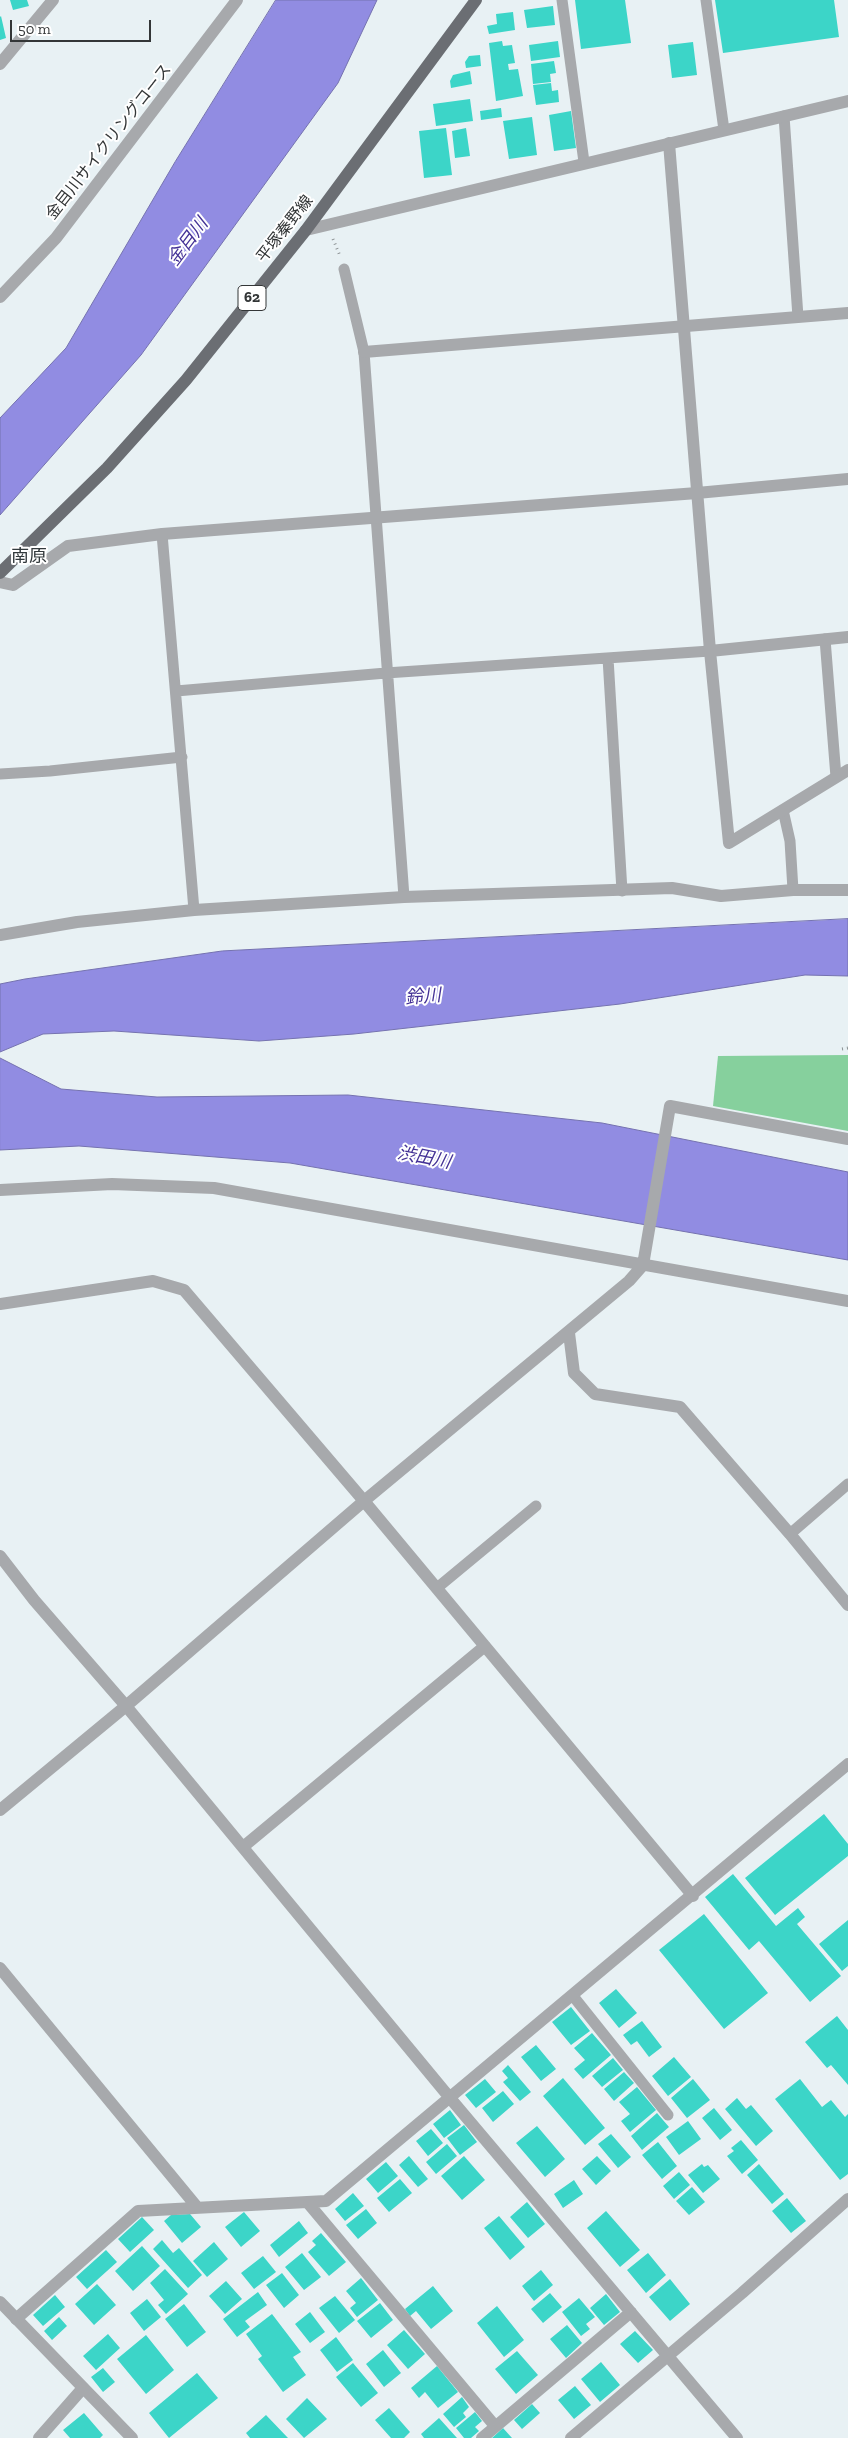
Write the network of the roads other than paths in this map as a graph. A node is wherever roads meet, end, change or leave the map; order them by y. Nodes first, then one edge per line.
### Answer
1 (53, 0) edge
2 (237, 0) edge
3 (476, 0) edge
4 (562, 0) edge
5 (706, 0) edge
6 (0, 64) edge
7 (848, 101) edge
8 (784, 116) junction
9 (724, 130) junction
10 (669, 143) junction
11 (584, 162) junction
12 (306, 230) junction
13 (344, 269) road end
14 (0, 297) edge
15 (848, 313) edge
16 (798, 317) junction
17 (684, 327) junction
18 (364, 352) junction
19 (848, 479) edge
20 (697, 493) junction
21 (375, 518) junction
22 (162, 534) junction
23 (0, 573) edge
24 (0, 582) edge
25 (848, 637) edge
26 (825, 639) junction
27 (710, 651) junction
28 (608, 658) junction
29 (386, 673) junction
30 (176, 691) junction
31 (182, 757) junction
32 (848, 770) edge
33 (0, 774) edge
34 (836, 777) junction
35 (783, 810) junction
36 (793, 890) junction
37 (848, 890) edge
38 (622, 891) junction
39 (404, 897) junction
40 (194, 910) junction
41 (0, 935) edge
42 (848, 1139) edge
43 (0, 1190) edge
44 (642, 1265) junction
45 (848, 1301) edge
46 (0, 1304) edge
47 (569, 1333) junction
48 (848, 1484) edge
49 (364, 1502) junction
50 (536, 1506) dead end
51 (790, 1534) junction
52 (0, 1556) edge
53 (436, 1588) junction
54 (848, 1604) edge
55 (485, 1646) junction
56 (126, 1706) junction
57 (848, 1764) edge
58 (0, 1810) edge
59 (243, 1847) junction
60 (693, 1896) junction
61 (0, 1968) edge
62 (573, 1996) junction
63 (450, 2098) junction
64 (668, 2116) dead end
65 (848, 2199) edge
66 (308, 2203) junction
67 (197, 2207) junction
68 (0, 2302) edge
69 (631, 2312) junction
70 (16, 2319) junction
71 (667, 2355) junction
72 (83, 2388) junction
73 (496, 2426) junction
74 (39, 2438) edge
75 (132, 2438) edge
76 (482, 2438) edge
77 (571, 2438) edge
78 (737, 2438) edge

1 - 6 street
2 - 14 street, 金目川サイクリングコース
3 - 12 main road, 平塚秦野線 / 62
4 - 11 lane
5 - 9 lane
7 - 8 street
8 - 9 street
8 - 16 lane
9 - 10 street
10 - 11 street
10 - 17 street
11 - 12 street
12 - 23 main road, 平塚秦野線 / 62
13 - 18 lane
15 - 16 street
16 - 17 street
17 - 18 street
17 - 20 street
18 - 21 lane
19 - 20 street
20 - 21 street
20 - 27 street
21 - 22 street
21 - 29 lane
22 - 24 street
22 - 30 lane
25 - 26 street
26 - 27 street
26 - 34 lane
27 - 28 lane
27 - 35 street
28 - 29 lane
28 - 38 lane
29 - 30 lane
29 - 39 lane
30 - 31 lane
31 - 33 lane
31 - 40 lane
32 - 34 street
34 - 35 street
35 - 36 lane
36 - 37 street
36 - 38 street
38 - 39 street
39 - 40 street
40 - 41 street
42 - 44 street
43 - 44 street
44 - 45 street
44 - 47 street
46 - 49 street
47 - 49 street
47 - 51 street
48 - 51 lane
49 - 53 street
49 - 56 street
50 - 53 lane
51 - 54 street
52 - 56 street
53 - 55 street
55 - 59 street
55 - 60 street
56 - 58 street
56 - 59 street
57 - 60 street
59 - 63 street
60 - 62 street
61 - 67 street
62 - 63 street
62 - 64 lane
63 - 66 street
63 - 69 street
65 - 71 street
66 - 67 street
66 - 73 street
67 - 70 street
68 - 70 street
69 - 71 street
69 - 73 street
70 - 72 street
71 - 77 street
71 - 78 street
72 - 74 street
72 - 75 street
73 - 76 street

